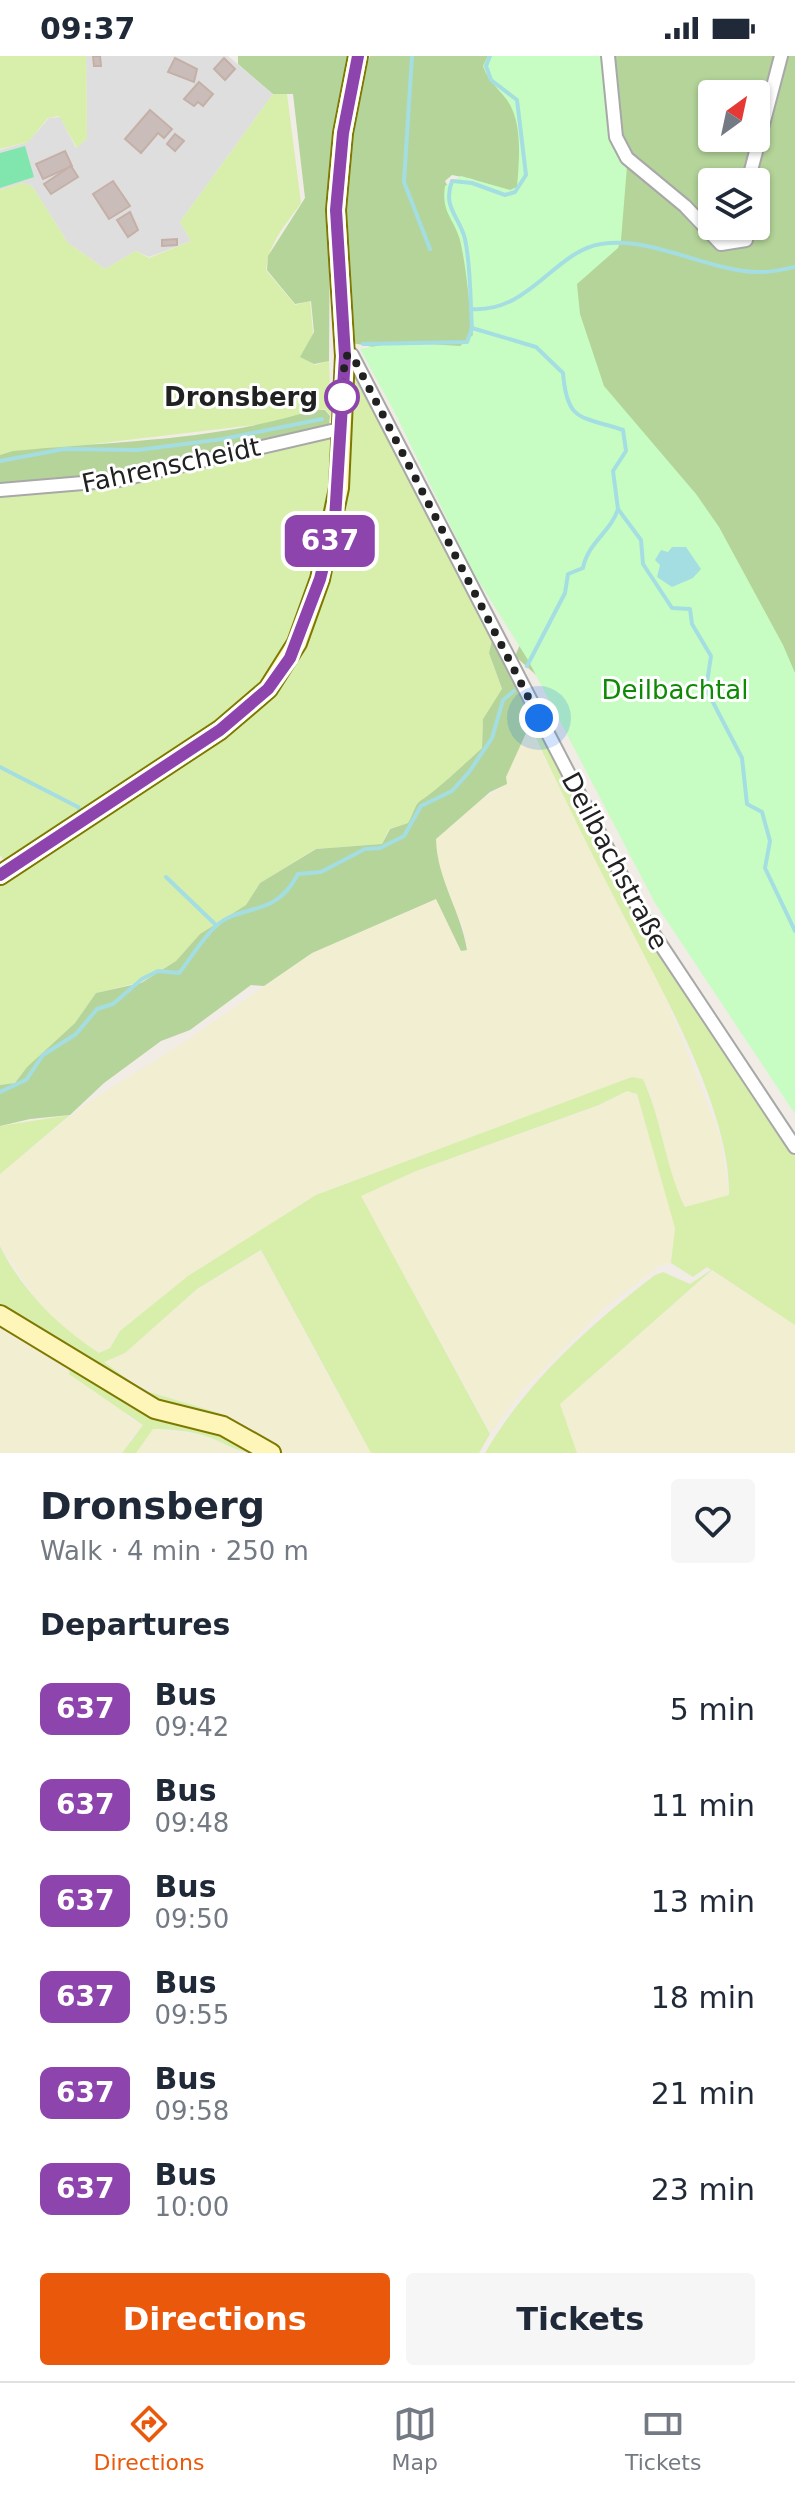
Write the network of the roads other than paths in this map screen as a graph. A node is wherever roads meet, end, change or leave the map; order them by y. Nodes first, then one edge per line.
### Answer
1 (358, 56) edge
2 (608, 56) edge
3 (781, 56) edge
4 (752, 168) edge
5 (698, 220) edge
6 (717, 240) edge
7 (746, 240) edge
8 (345, 356) junction
9 (340, 429) junction
10 (0, 490) edge
11 (0, 875) edge
12 (795, 1147) edge
13 (0, 1315) edge
14 (271, 1453) edge

1 - 8 main road
2 - 5 street
3 - 4 street
6 - 7 street
8 - 9 main road
8 - 12 street, Deilbachstraße
9 - 10 street, Fahrenscheidt
9 - 11 main road
13 - 14 main road

